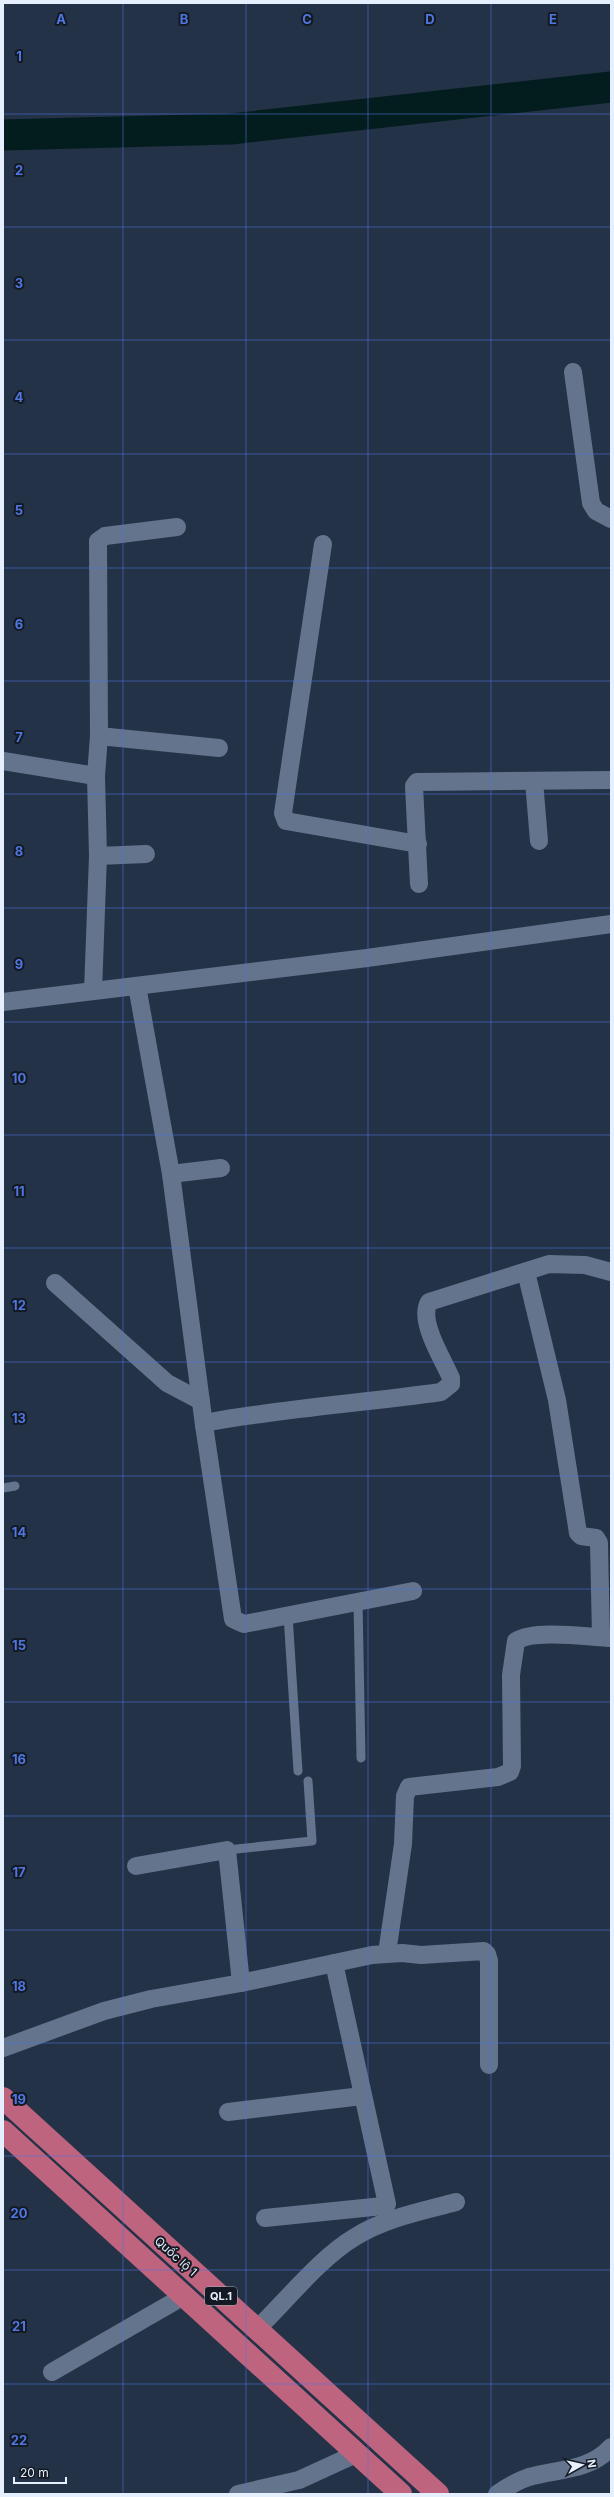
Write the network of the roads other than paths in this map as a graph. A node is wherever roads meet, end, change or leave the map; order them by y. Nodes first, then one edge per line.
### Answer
1 (573, 372) dead end
2 (611, 519) edge
3 (177, 527) dead end
4 (324, 544) dead end
5 (99, 736) junction
6 (219, 748) dead end
7 (3, 761) edge
8 (96, 776) junction
9 (611, 780) edge
10 (534, 781) junction
11 (539, 841) dead end
12 (418, 844) junction
13 (146, 854) dead end
14 (98, 856) junction
15 (419, 884) dead end
16 (611, 924) edge
17 (136, 986) junction
18 (93, 991) junction
19 (3, 1002) edge
20 (221, 1168) dead end
21 (170, 1174) junction
22 (526, 1272) junction
23 (611, 1272) edge
24 (55, 1283) dead end
25 (201, 1401) junction
26 (204, 1425) junction
27 (15, 1486) dead end
28 (3, 1488) edge
29 (413, 1591) dead end
30 (358, 1602) junction
31 (288, 1615) junction
32 (606, 1637) edge
33 (361, 1758) dead end
34 (298, 1771) dead end
35 (308, 1781) dead end
36 (227, 1850) junction
37 (136, 1866) dead end
38 (387, 1953) junction
39 (334, 1963) junction
40 (242, 1983) junction
41 (3, 2048) edge
42 (489, 2065) dead end
43 (362, 2096) junction
44 (3, 2098) edge
45 (228, 2112) dead end
46 (3, 2131) edge
47 (456, 2202) dead end
48 (265, 2218) dead end
49 (184, 2296) junction
50 (257, 2329) junction
51 (52, 2372) dead end
52 (611, 2447) edge
53 (358, 2453) junction
54 (238, 2494) edge
55 (401, 2494) edge
56 (438, 2494) edge
57 (497, 2494) edge

1 - 2 street
3 - 5 street
4 - 12 street
5 - 6 street
5 - 8 street
7 - 8 street
8 - 14 street
9 - 10 street
10 - 11 street
10 - 12 street
12 - 15 street
13 - 14 street
14 - 18 street
16 - 17 street
17 - 18 street
17 - 21 street
18 - 19 street
20 - 21 street
21 - 25 street
22 - 23 street
22 - 26 street
22 - 32 street
24 - 25 street
25 - 26 street
26 - 31 street
27 - 28 lane
29 - 30 street
30 - 31 street
30 - 33 lane
31 - 34 lane
32 - 38 street
35 - 36 lane
36 - 37 street
36 - 40 street
38 - 39 street
38 - 42 street
39 - 40 street
39 - 43 street
40 - 41 street
43 - 45 street
43 - 48 street
44 - 50 highway, Quốc lộ 1 / QL.1
46 - 49 highway, Quốc lộ 1 / QL.1
47 - 50 street
49 - 51 street
49 - 53 highway, Quốc lộ 1 / QL.1
50 - 56 highway, Quốc lộ 1 / QL.1
52 - 57 street
53 - 54 street
53 - 55 highway, Quốc lộ 1 / QL.1

